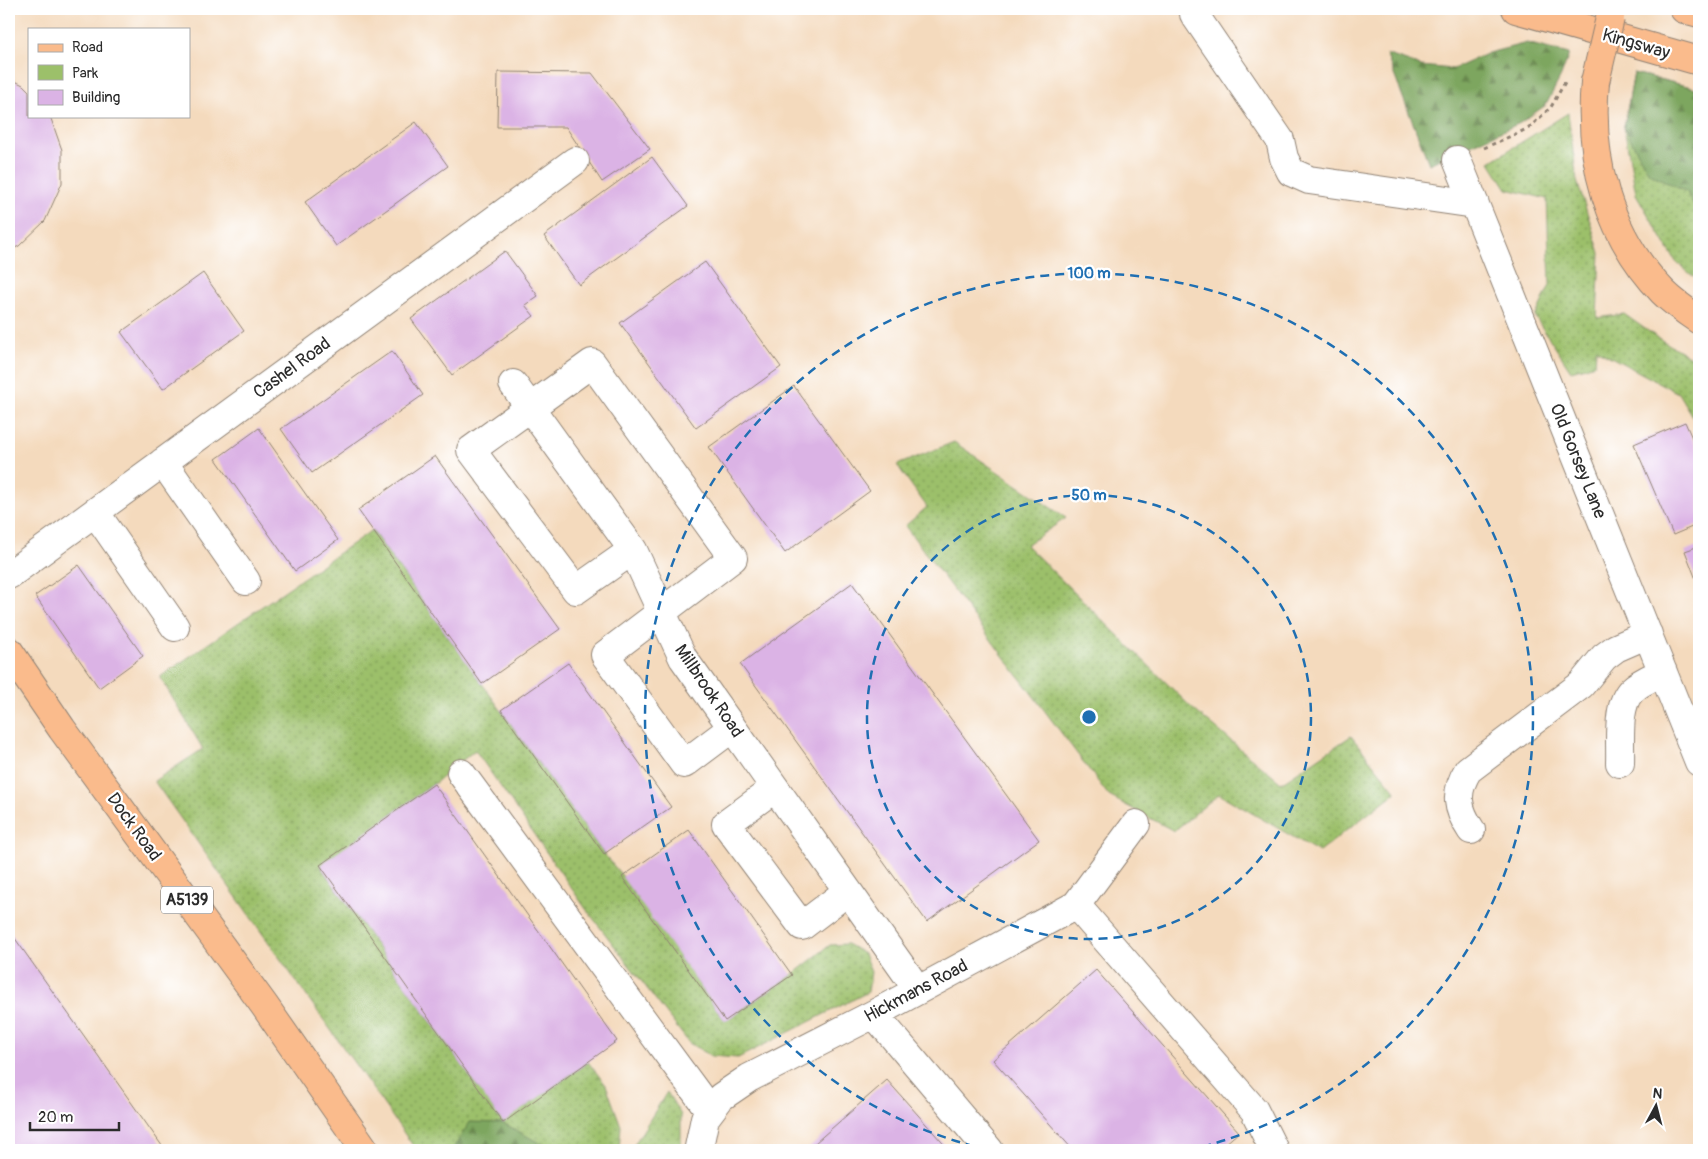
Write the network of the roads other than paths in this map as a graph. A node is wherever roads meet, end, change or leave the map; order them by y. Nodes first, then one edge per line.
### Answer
1 (1516, 9) edge
2 (1684, 9) edge
3 (1611, 12) edge
4 (1699, 13) edge
5 (1194, 14) dead end
6 (1699, 62) edge
7 (1457, 160) road end
8 (575, 161) dead end
9 (1474, 204) junction
10 (1699, 320) edge
11 (513, 384) dead end
12 (530, 407) junction
13 (163, 462) junction
14 (95, 512) junction
15 (633, 550) junction
16 (9, 576) edge
17 (246, 581) dead end
18 (661, 611) junction
19 (175, 627) dead end
20 (1648, 634) junction
21 (9, 651) edge
22 (1663, 672) junction
23 (732, 728) junction
24 (1699, 762) edge
25 (1620, 763) dead end
26 (461, 773) dead end
27 (775, 788) junction
28 (1136, 824) dead end
29 (1471, 830) dead end
30 (848, 891) junction
31 (1076, 905) junction
32 (918, 990) junction
33 (874, 1014) junction
34 (710, 1111) junction
35 (365, 1150) edge
36 (700, 1150) edge
37 (989, 1150) edge
38 (1274, 1150) edge

1 - 6 main road, Kingsway
2 - 4 main road
3 - 10 main road, bridge
5 - 9 street
7 - 9 street, Old Gorsey Lane
8 - 13 street, Cashel Road
9 - 20 street, Old Gorsey Lane
11 - 12 street, Millbrook Road
12 - 15 street, Millbrook Road
12 - 15 street
12 - 18 street
13 - 14 street, Cashel Road
13 - 17 street
14 - 16 street, Cashel Road
14 - 19 street
15 - 18 street, Millbrook Road
18 - 23 street, Millbrook Road
18 - 23 street
20 - 22 street, Old Gorsey Lane
20 - 29 street
21 - 35 main road, Dock Road / A5139
22 - 24 street, Old Gorsey Lane
22 - 25 street
23 - 27 street, Millbrook Road
26 - 34 street
27 - 30 street, Millbrook Road
27 - 30 street
28 - 31 street, Hickmans Road
30 - 32 street, Millbrook Road
31 - 32 street, Hickmans Road
31 - 38 street
32 - 33 street, Hickmans Road
33 - 34 street, Hickmans Road
33 - 37 street
34 - 36 street, Hickmans Road

